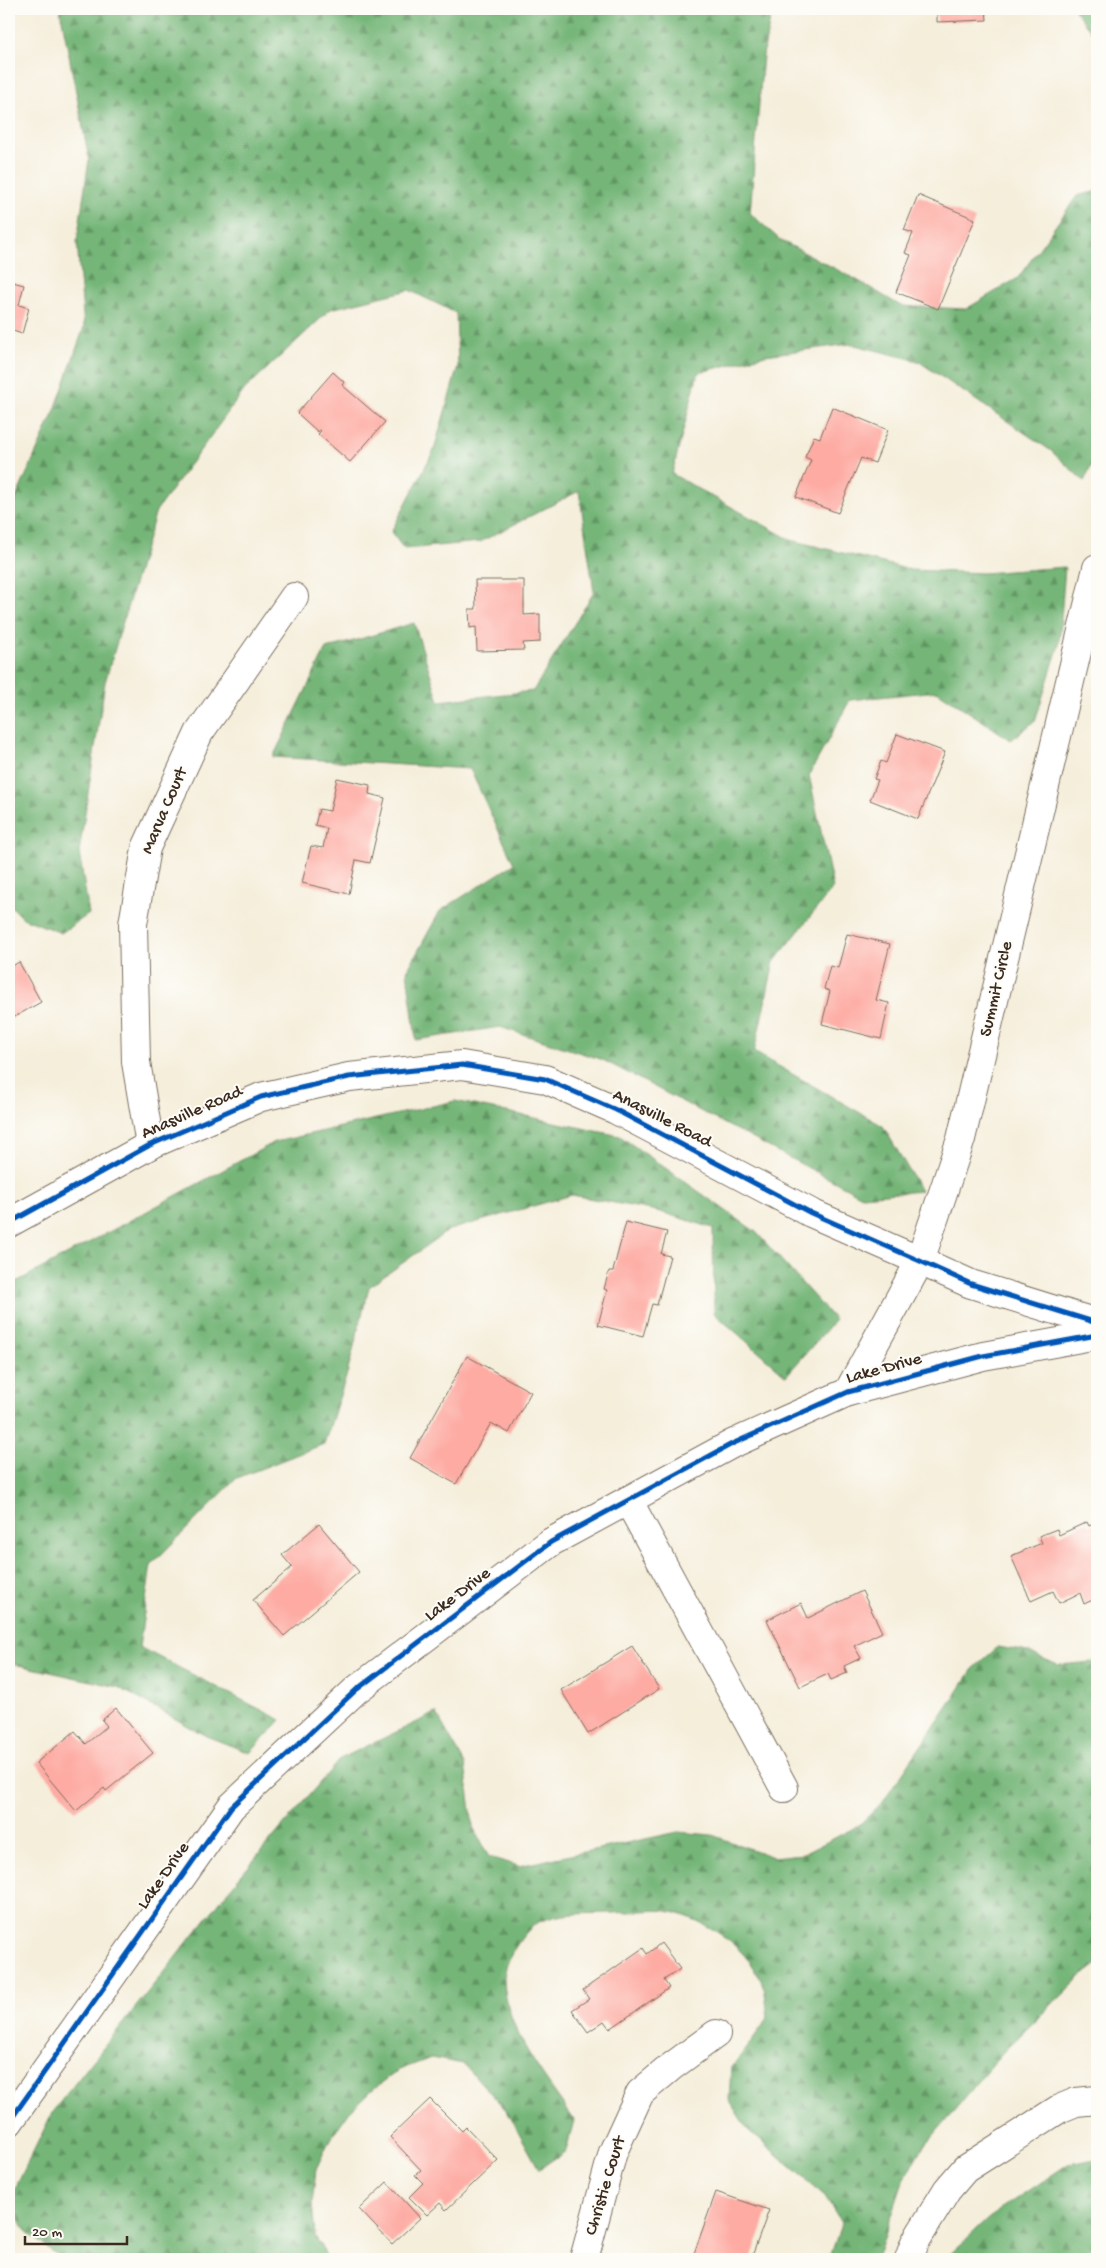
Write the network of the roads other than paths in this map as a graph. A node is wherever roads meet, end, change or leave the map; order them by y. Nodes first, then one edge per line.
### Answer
1 (1097, 568) edge
2 (294, 597) dead end
3 (150, 1145) junction
4 (9, 1223) edge
5 (920, 1261) junction
6 (1097, 1323) edge
7 (1097, 1335) edge
8 (848, 1392) junction
9 (628, 1500) junction
10 (784, 1788) dead end
11 (716, 2034) dead end
12 (1097, 2100) edge
13 (9, 2122) edge
14 (584, 2259) edge
15 (909, 2259) edge

1 - 5 street, Summit Circle
2 - 3 street, Marva Court
3 - 4 street, Anasville Road
3 - 5 street, Anasville Road
5 - 6 street, Anasville Road
5 - 8 street, Summit Circle
7 - 8 street, Lake Drive
8 - 9 street, Lake Drive
9 - 10 street
9 - 13 street, Lake Drive
11 - 14 street, Christie Court
12 - 15 street

